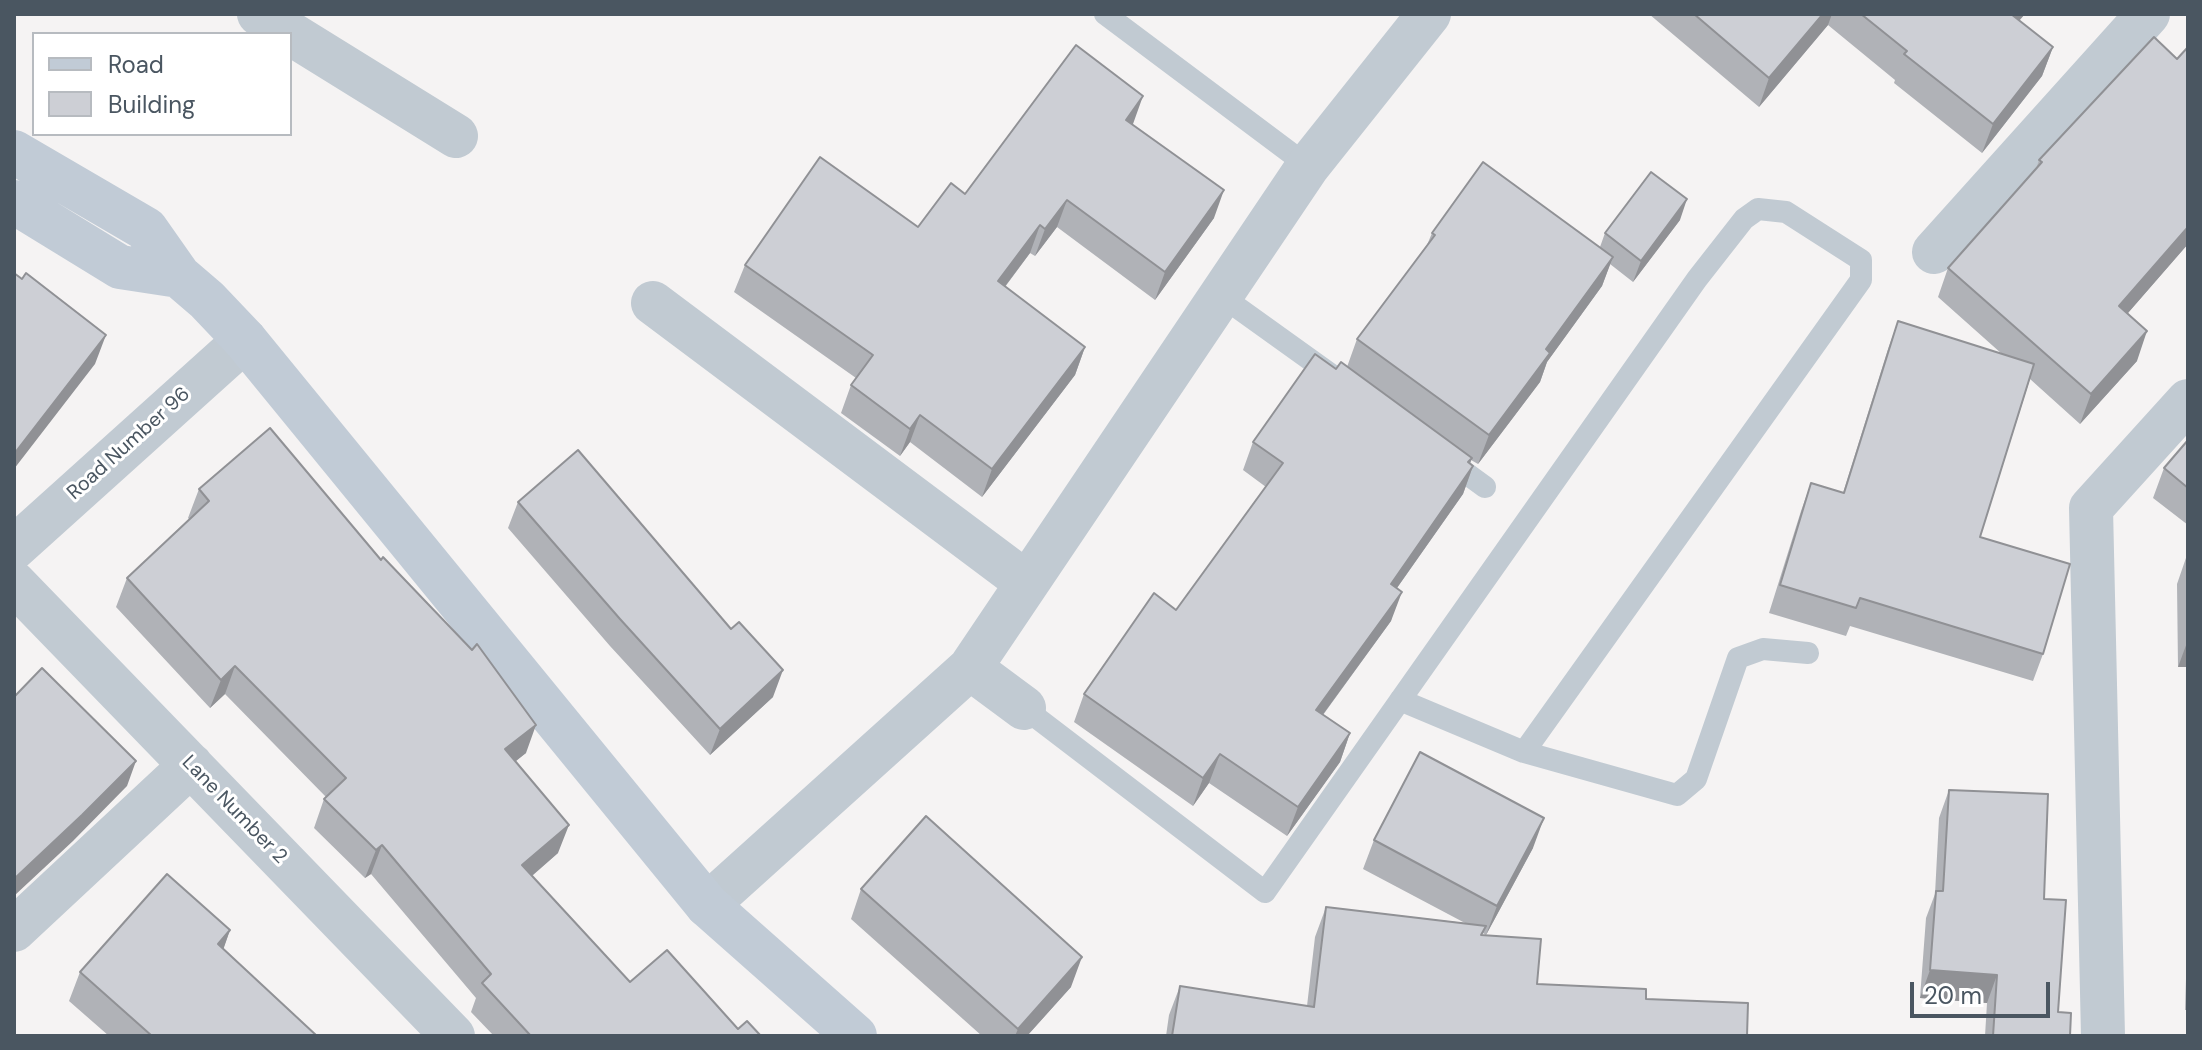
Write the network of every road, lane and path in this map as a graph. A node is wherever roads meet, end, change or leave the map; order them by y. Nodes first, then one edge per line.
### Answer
1 (259, 14) edge
2 (1105, 14) edge
3 (1429, 14) edge
4 (2148, 14) edge
5 (288, 32) edge
6 (292, 34) edge
7 (456, 136) dead end
8 (14, 152) edge
9 (1308, 166) junction
10 (14, 202) edge
11 (1934, 252) dead end
12 (179, 276) junction
13 (1220, 295) junction
14 (653, 303) dead end
15 (245, 340) junction
16 (1348, 387) edge
17 (2188, 401) edge
18 (1435, 451) edge
19 (1485, 487) dead end
20 (14, 548) edge
21 (14, 583) edge
22 (1027, 583) junction
23 (1808, 653) dead end
24 (970, 668) junction
25 (1400, 700) junction
26 (1024, 708) joint
27 (1524, 752) junction
28 (191, 765) junction
29 (707, 905) junction
30 (14, 930) edge
31 (453, 1036) edge
32 (855, 1036) edge
33 (2103, 1036) edge

1 - 5 street
2 - 9 lane
3 - 9 street
4 - 11 street
6 - 7 street
8 - 12 street
9 - 13 street
10 - 12 street
12 - 15 street
13 - 16 lane
13 - 22 street
14 - 22 street
15 - 20 street, Road Number 96
15 - 29 street
17 - 33 street
18 - 19 lane
21 - 28 street, Lane Number 2
22 - 24 street
23 - 27 lane
24 - 26 street
24 - 29 street
25 - 26 lane
25 - 27 lane
25 - 27 lane
28 - 30 street
28 - 31 street, Lane Number 2
29 - 32 street

